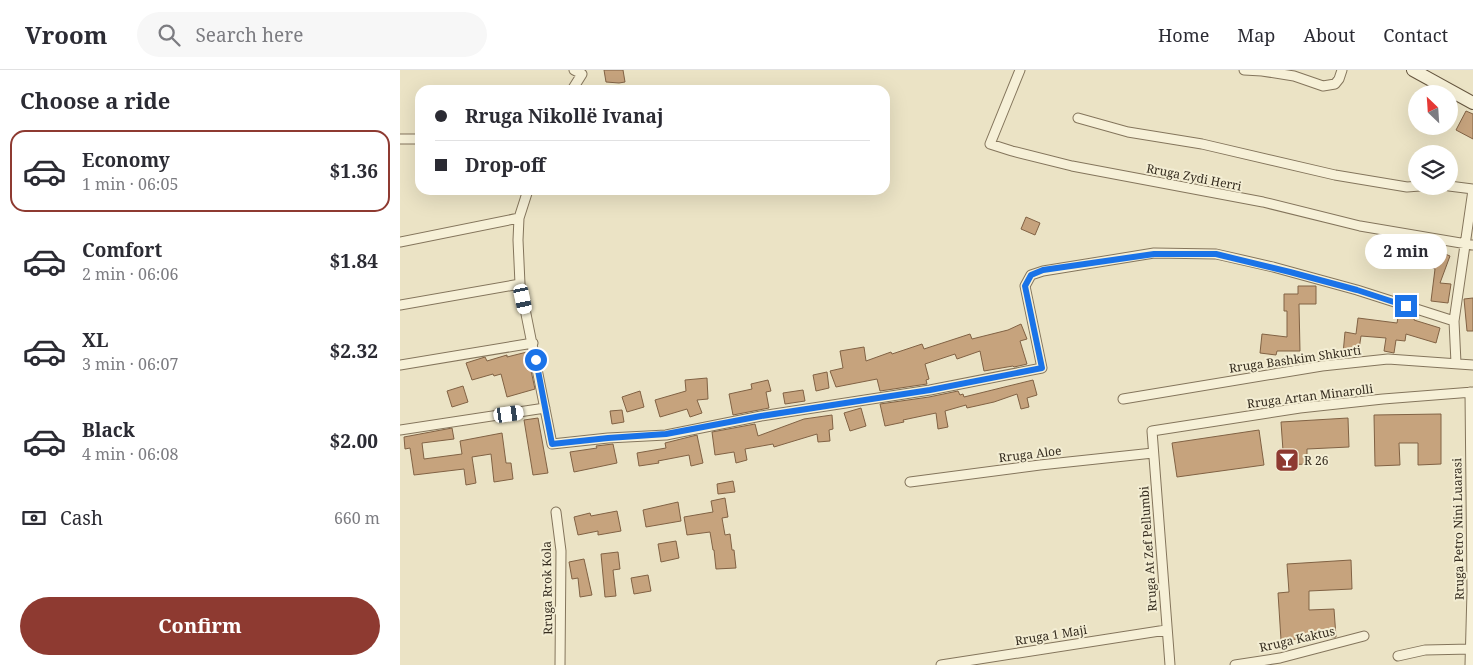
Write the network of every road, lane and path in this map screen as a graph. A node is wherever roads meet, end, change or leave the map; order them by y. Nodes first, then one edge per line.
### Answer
1 (574, 70) edge
2 (1020, 70) edge
3 (1244, 70) edge
4 (1342, 70) edge
5 (1413, 70) edge
6 (575, 85) edge
7 (1473, 103) edge
8 (1078, 118) dead end
9 (400, 139) edge
10 (415, 139) edge
11 (1408, 187) edge
12 (1458, 188) edge
13 (1473, 190) edge
14 (526, 195) edge
15 (519, 218) junction
16 (400, 242) edge
17 (1469, 244) edge
18 (520, 284) junction
19 (400, 306) edge
20 (1454, 321) junction
21 (533, 343) junction
22 (1456, 364) junction
23 (400, 365) edge
24 (1473, 365) edge
25 (1471, 392) edge
26 (1122, 399) dead end
27 (545, 408) junction
28 (400, 430) edge
29 (1152, 431) joint
30 (1153, 453) junction
31 (910, 482) dead end
32 (556, 512) dead end
33 (1472, 591) edge
34 (1166, 630) junction
35 (1364, 636) dead end
36 (1471, 649) junction
37 (1398, 656) dead end
38 (1280, 661) edge
39 (560, 665) edge
40 (940, 665) edge
41 (1170, 665) edge
42 (1235, 665) edge
43 (1470, 665) edge

1 - 6 street
2 - 17 street, Rruga Zydi Herri
3 - 4 street
5 - 7 street
8 - 11 street
9 - 10 street
12 - 13 street
13 - 17 street
14 - 15 street
15 - 16 street
15 - 18 street
17 - 20 street
18 - 19 street
18 - 21 street
20 - 22 street
20 - 27 street
21 - 23 street
21 - 27 street
22 - 24 street, Rruga Bashkim Shkurti
22 - 26 street, Rruga Bashkim Shkurti
25 - 29 street, Rruga Artan Minarolli
25 - 33 street, Rruga Petro Nini Luarasi
27 - 28 street
29 - 30 street, Rruga At Zef Pellumbi
30 - 31 street, Rruga Aloe
30 - 34 street, Rruga At Zef Pellumbi
32 - 39 street, Rruga Rrok Kola
33 - 36 street, Rruga Petro Nini Luarasi
34 - 40 street, Rruga 1 Maji
34 - 41 street, Rruga At Zef Pellumbi
35 - 38 street, Rruga Kaktus
36 - 37 street
36 - 43 street, Rruga Petro Nini Luarasi
38 - 42 street, Rruga Kaktus

